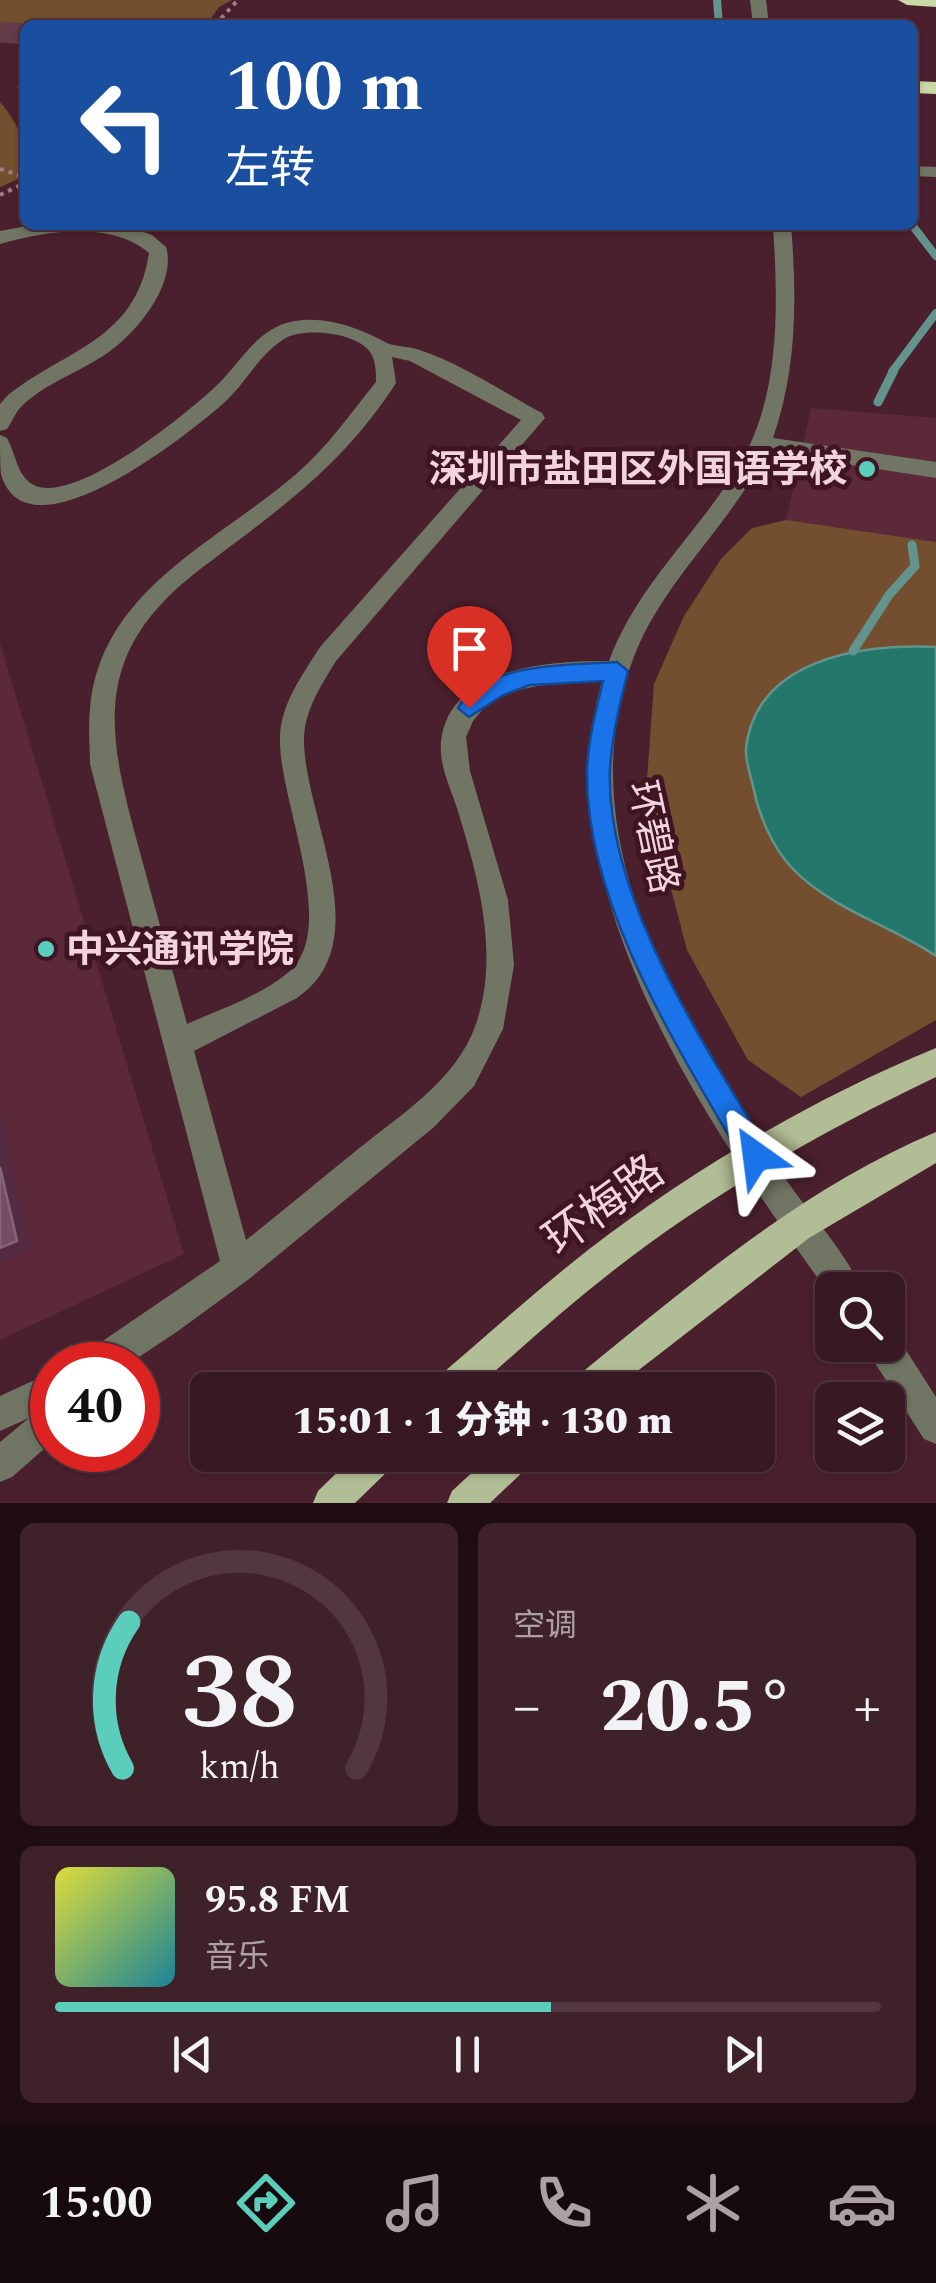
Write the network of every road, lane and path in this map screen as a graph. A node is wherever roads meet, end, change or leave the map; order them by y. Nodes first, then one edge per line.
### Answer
1 (238, 0) edge
2 (907, 0) edge
3 (936, 2) edge
4 (220, 20) edge
5 (20, 72) edge
6 (20, 99) edge
7 (782, 230) edge
8 (0, 238) edge
9 (380, 348) junction
10 (0, 424) edge
11 (761, 442) junction
12 (0, 443) edge
13 (936, 470) edge
14 (617, 671) junction
15 (178, 1044) junction
16 (936, 1062) edge
17 (936, 1147) edge
18 (756, 1156) junction
19 (801, 1228) junction
20 (238, 1268) junction
21 (833, 1272) edge
22 (161, 1327) junction
23 (136, 1342) edge
24 (144, 1342) edge
25 (894, 1362) edge
26 (470, 1372) edge
27 (609, 1372) edge
28 (30, 1400) edge
29 (0, 1414) edge
30 (936, 1427) edge
31 (30, 1439) edge
32 (0, 1465) edge
33 (362, 1472) edge
34 (498, 1472) edge
35 (330, 1503) edge
36 (464, 1503) edge

1 - 4 path
2 - 3 highway
5 - 6 path
7 - 11 street, 环碧路
8 - 10 street
9 - 12 street
9 - 15 street
9 - 15 street
11 - 13 street
11 - 14 street, 环碧路
14 - 18 street, 环碧路
14 - 20 street
15 - 20 street
16 - 18 main road, 环梅路
17 - 19 main road
18 - 19 street, 环碧路
18 - 26 main road, 环梅路
19 - 21 street, 环碧路
19 - 27 main road
20 - 22 street
22 - 23 street
22 - 24 street
25 - 30 street
28 - 29 street
31 - 32 street
33 - 35 main road
34 - 36 main road

